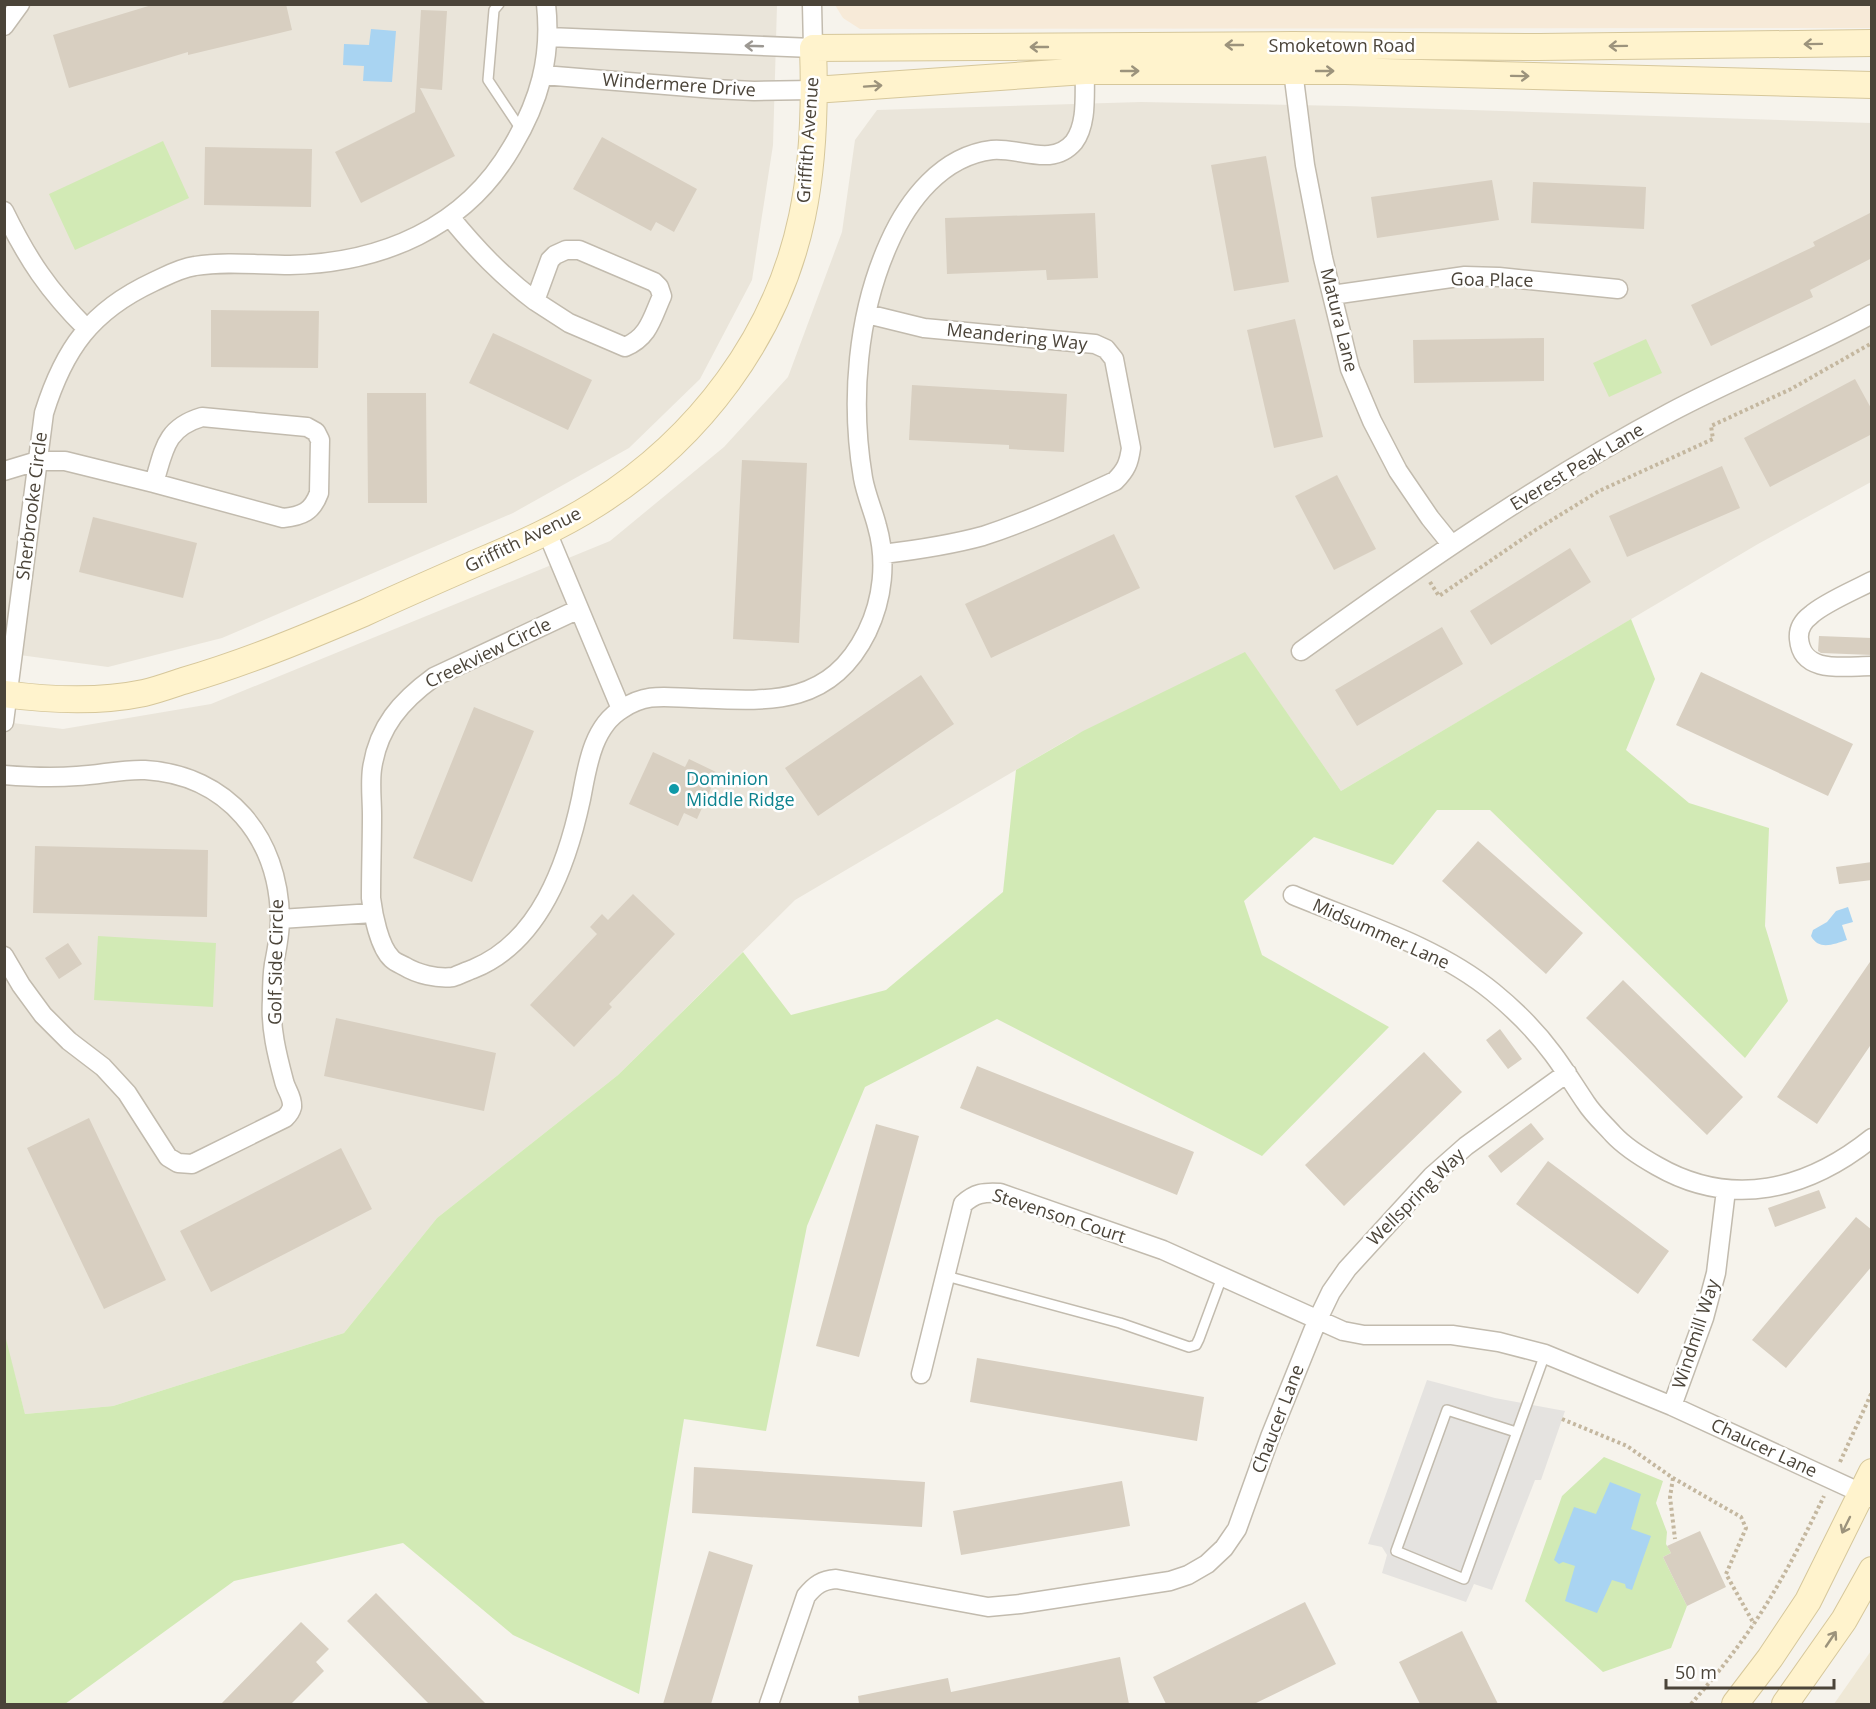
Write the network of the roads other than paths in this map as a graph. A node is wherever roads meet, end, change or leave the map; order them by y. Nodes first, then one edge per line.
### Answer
1 (20, 4) edge
2 (499, 4) edge
3 (546, 4) edge
4 (812, 4) edge
5 (4, 26) edge
6 (548, 37) junction
7 (1872, 43) edge
8 (813, 48) junction
9 (1085, 71) junction
10 (1293, 71) junction
11 (543, 75) junction
12 (1872, 85) edge
13 (814, 90) junction
14 (522, 131) junction
15 (4, 211) edge
16 (450, 217) junction
17 (1618, 289) dead end
18 (1332, 295) junction
19 (535, 301) junction
20 (867, 314) junction
21 (1872, 314) edge
22 (87, 328) junction
23 (37, 461) junction
24 (4, 471) edge
25 (154, 483) junction
26 (547, 532) junction
27 (1451, 544) junction
28 (883, 554) junction
29 (1872, 581) edge
30 (579, 609) junction
31 (1301, 651) dead end
32 (1872, 666) edge
33 (6, 694) edge
34 (621, 709) junction
35 (4, 722) edge
36 (4, 775) edge
37 (1293, 895) dead end
38 (373, 913) junction
39 (280, 919) junction
40 (4, 956) edge
41 (1567, 1073) junction
42 (1872, 1138) edge
43 (1726, 1190) junction
44 (946, 1276) junction
45 (1222, 1277) junction
46 (1317, 1321) junction
47 (1545, 1354) junction
48 (921, 1374) dead end
49 (1672, 1406) junction
50 (1516, 1432) junction
51 (1868, 1488) edge
52 (1872, 1570) edge
53 (769, 1704) edge
54 (1734, 1704) edge
55 (1785, 1704) edge

1 - 5 street
2 - 14 lane
3 - 6 street, Sherbrooke Circle
4 - 8 street, Griffith Avenue
8 -> 6 street
6 - 11 street, Sherbrooke Circle
7 -> 8 street, Smoketown Road
8 - 13 street, Griffith Avenue
9 -> 10 street, Smoketown Road
13 -> 9 street, Smoketown Road
9 - 20 street
10 -> 12 street, Smoketown Road
10 - 18 street, Matura Lane
11 - 13 street, Windermere Drive
11 - 14 street, Sherbrooke Circle
13 - 26 street, Griffith Avenue
14 - 16 street, Sherbrooke Circle
15 - 22 street
16 - 19 street
16 - 22 street, Sherbrooke Circle
17 - 18 street, Goa Place
18 - 27 street, Matura Lane
19 - 19 street
20 - 28 street
20 - 28 street, Meandering Way
21 - 27 street, Everest Peak Lane
22 - 23 street, Sherbrooke Circle
23 - 24 street
23 - 25 street
23 - 33 street, Sherbrooke Circle
25 - 25 street
26 - 30 street
26 - 33 street, Griffith Avenue
27 - 31 street, Everest Peak Lane
28 - 34 street
29 - 32 street
30 - 34 street
30 - 38 street, Creekview Circle
33 - 35 street
34 - 38 street, Creekview Circle
36 - 39 street, Golf Side Circle
37 - 41 street, Midsummer Lane
38 - 39 street
39 - 40 street, Golf Side Circle
41 - 43 street, Midsummer Lane
41 - 46 street, Wellspring Way
42 - 43 street, Midsummer Lane
43 - 49 street, Windmill Way
44 - 45 lane
44 - 45 street, Stevenson Court
44 - 48 street, Stevenson Court
45 - 46 street, Stevenson Court
46 - 47 street, Chaucer Lane
46 - 53 street, Chaucer Lane
47 - 49 street, Chaucer Lane
47 - 50 lane
49 - 51 street, Chaucer Lane
50 - 50 lane
51 -> 54 street
55 -> 52 street

